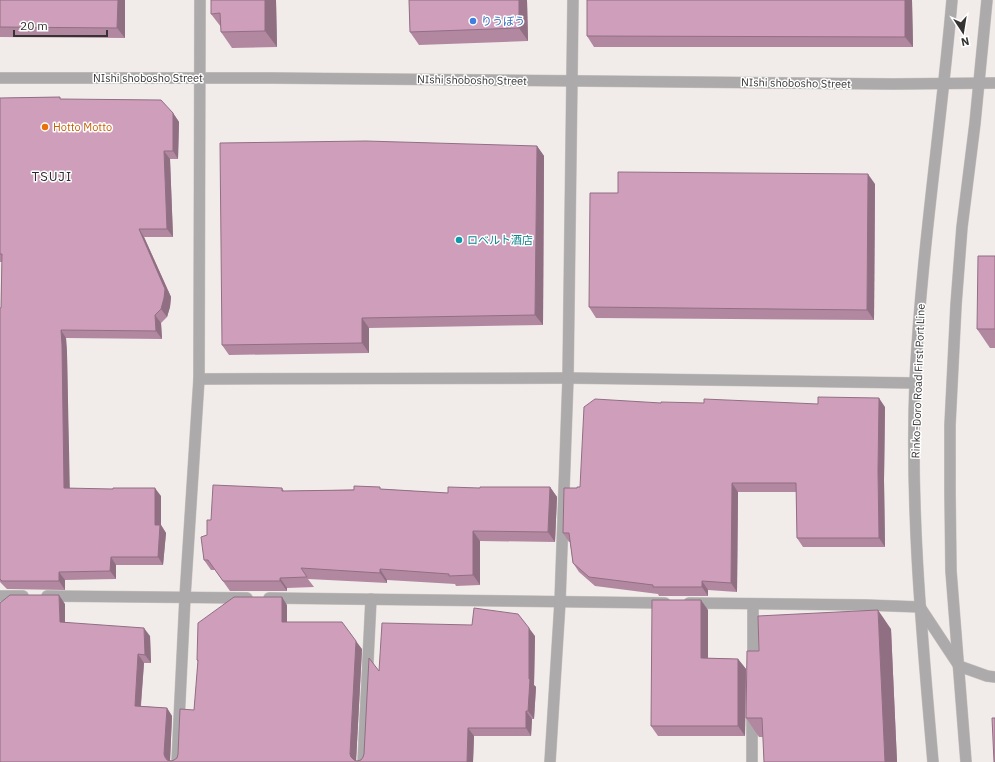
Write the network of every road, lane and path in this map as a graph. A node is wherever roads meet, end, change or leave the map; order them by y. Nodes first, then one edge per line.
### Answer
1 (200, 0) edge
2 (573, 0) edge
3 (952, 0) edge
4 (987, 0) edge
5 (0, 78) edge
6 (200, 79) junction
7 (572, 81) junction
8 (944, 83) junction
9 (995, 83) edge
10 (979, 84) junction
11 (568, 378) junction
12 (199, 379) junction
13 (915, 383) junction
14 (0, 596) edge
15 (185, 597) junction
16 (371, 599) junction
17 (560, 602) junction
18 (753, 604) junction
19 (920, 607) junction
20 (959, 666) junction
21 (753, 675) edge
22 (995, 677) edge
23 (753, 699) edge
24 (177, 762) edge
25 (363, 762) edge
26 (550, 762) edge
27 (752, 762) edge
28 (933, 762) edge
29 (966, 762) edge

1 - 6 street
2 - 7 street
3 - 8 street, Rinko-Doro Road First Port Line
4 - 10 street
5 - 6 street, NIshi shobosho Street
6 - 7 street, NIshi shobosho Street
6 - 12 street
7 - 8 street, NIshi shobosho Street
7 - 11 street
8 - 10 street, NIshi shobosho Street
8 - 13 street, Rinko-Doro Road First Port Line
9 - 10 street, NIshi shobosho Street
10 - 20 street
11 - 12 street
11 - 13 street
11 - 17 street
12 - 15 street
13 - 19 street, Rinko-Doro Road First Port Line
14 - 15 street
15 - 16 street
15 - 24 street
16 - 17 street
16 - 25 street
17 - 18 street
17 - 26 street
18 - 19 street
18 - 21 street
19 - 20 street
19 - 28 street, Rinko-Doro Road First Port Line
20 - 22 street
20 - 29 street
23 - 27 street

